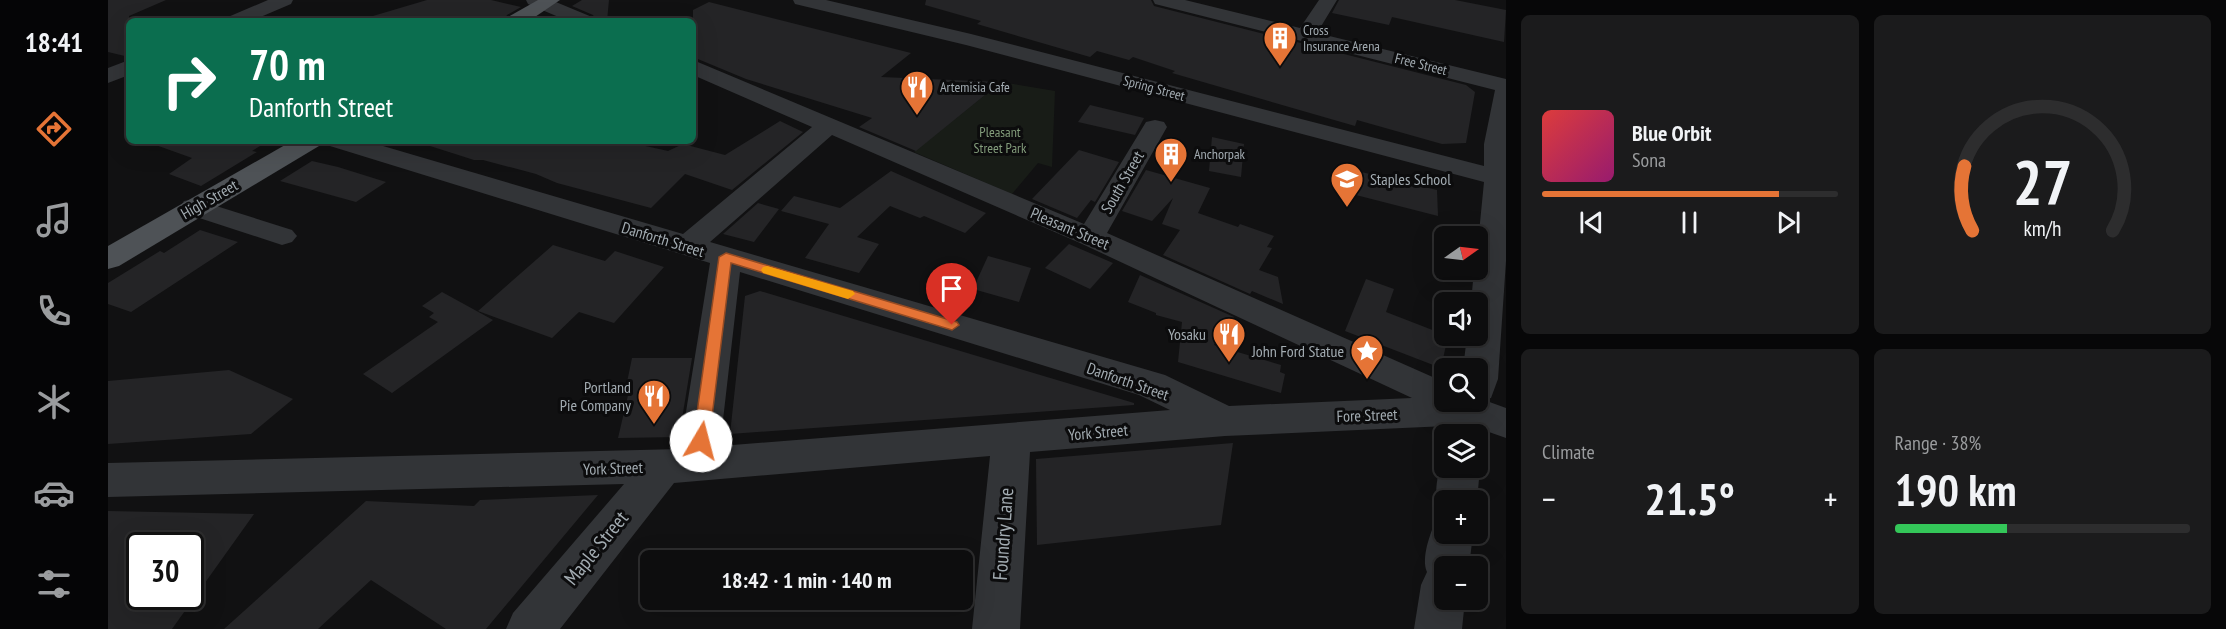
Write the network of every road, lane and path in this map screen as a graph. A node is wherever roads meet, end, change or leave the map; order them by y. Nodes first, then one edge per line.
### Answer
1 (284, 0) edge
2 (802, 0) edge
3 (882, 0) edge
4 (1162, 0) edge
5 (1328, 0) edge
6 (543, 1) edge
7 (856, 13) junction
8 (242, 18) edge
9 (519, 18) edge
10 (579, 18) edge
11 (1306, 35) junction
12 (696, 68) edge
13 (1506, 88) edge
14 (829, 125) junction
15 (1155, 127) dead end
16 (305, 144) edge
17 (349, 144) edge
18 (1502, 179) edge
19 (194, 207) junction
20 (282, 236) dead end
21 (1090, 237) junction
22 (687, 246) junction
23 (726, 257) junction
24 (108, 259) edge
25 (1482, 358) edge
26 (1434, 392) edge
27 (1434, 408) edge
28 (1479, 412) edge
29 (1225, 421) junction
30 (1506, 423) edge
31 (1011, 439) junction
32 (680, 465) junction
33 (108, 480) edge
34 (1441, 610) edge
35 (530, 629) edge
36 (996, 629) edge
37 (1438, 629) edge

1 - 8 street
2 - 7 street, Spring Street
3 - 7 street
4 - 11 street, Free Street
5 - 11 street
6 - 9 main road
6 - 10 street
7 - 18 street, Spring Street
11 - 13 street, Free Street
12 - 14 street, Pleasant Street
13 - 18 street
14 - 21 street, Pleasant Street
14 - 22 street
15 - 21 street, South Street
16 - 19 main road, High Street
17 - 22 street, Danforth Street
18 - 25 street
19 - 20 street
19 - 24 main road, High Street
21 - 26 street, Pleasant Street
22 - 23 street, Danforth Street
23 - 29 street, Danforth Street
23 - 32 street
27 - 29 street, Fore Street
28 - 30 street, Fore Street
29 - 31 street, York Street
31 - 32 street, York Street
31 - 36 street, Foundry Lane
32 - 33 street, York Street
32 - 35 street, Maple Street
34 - 37 street

